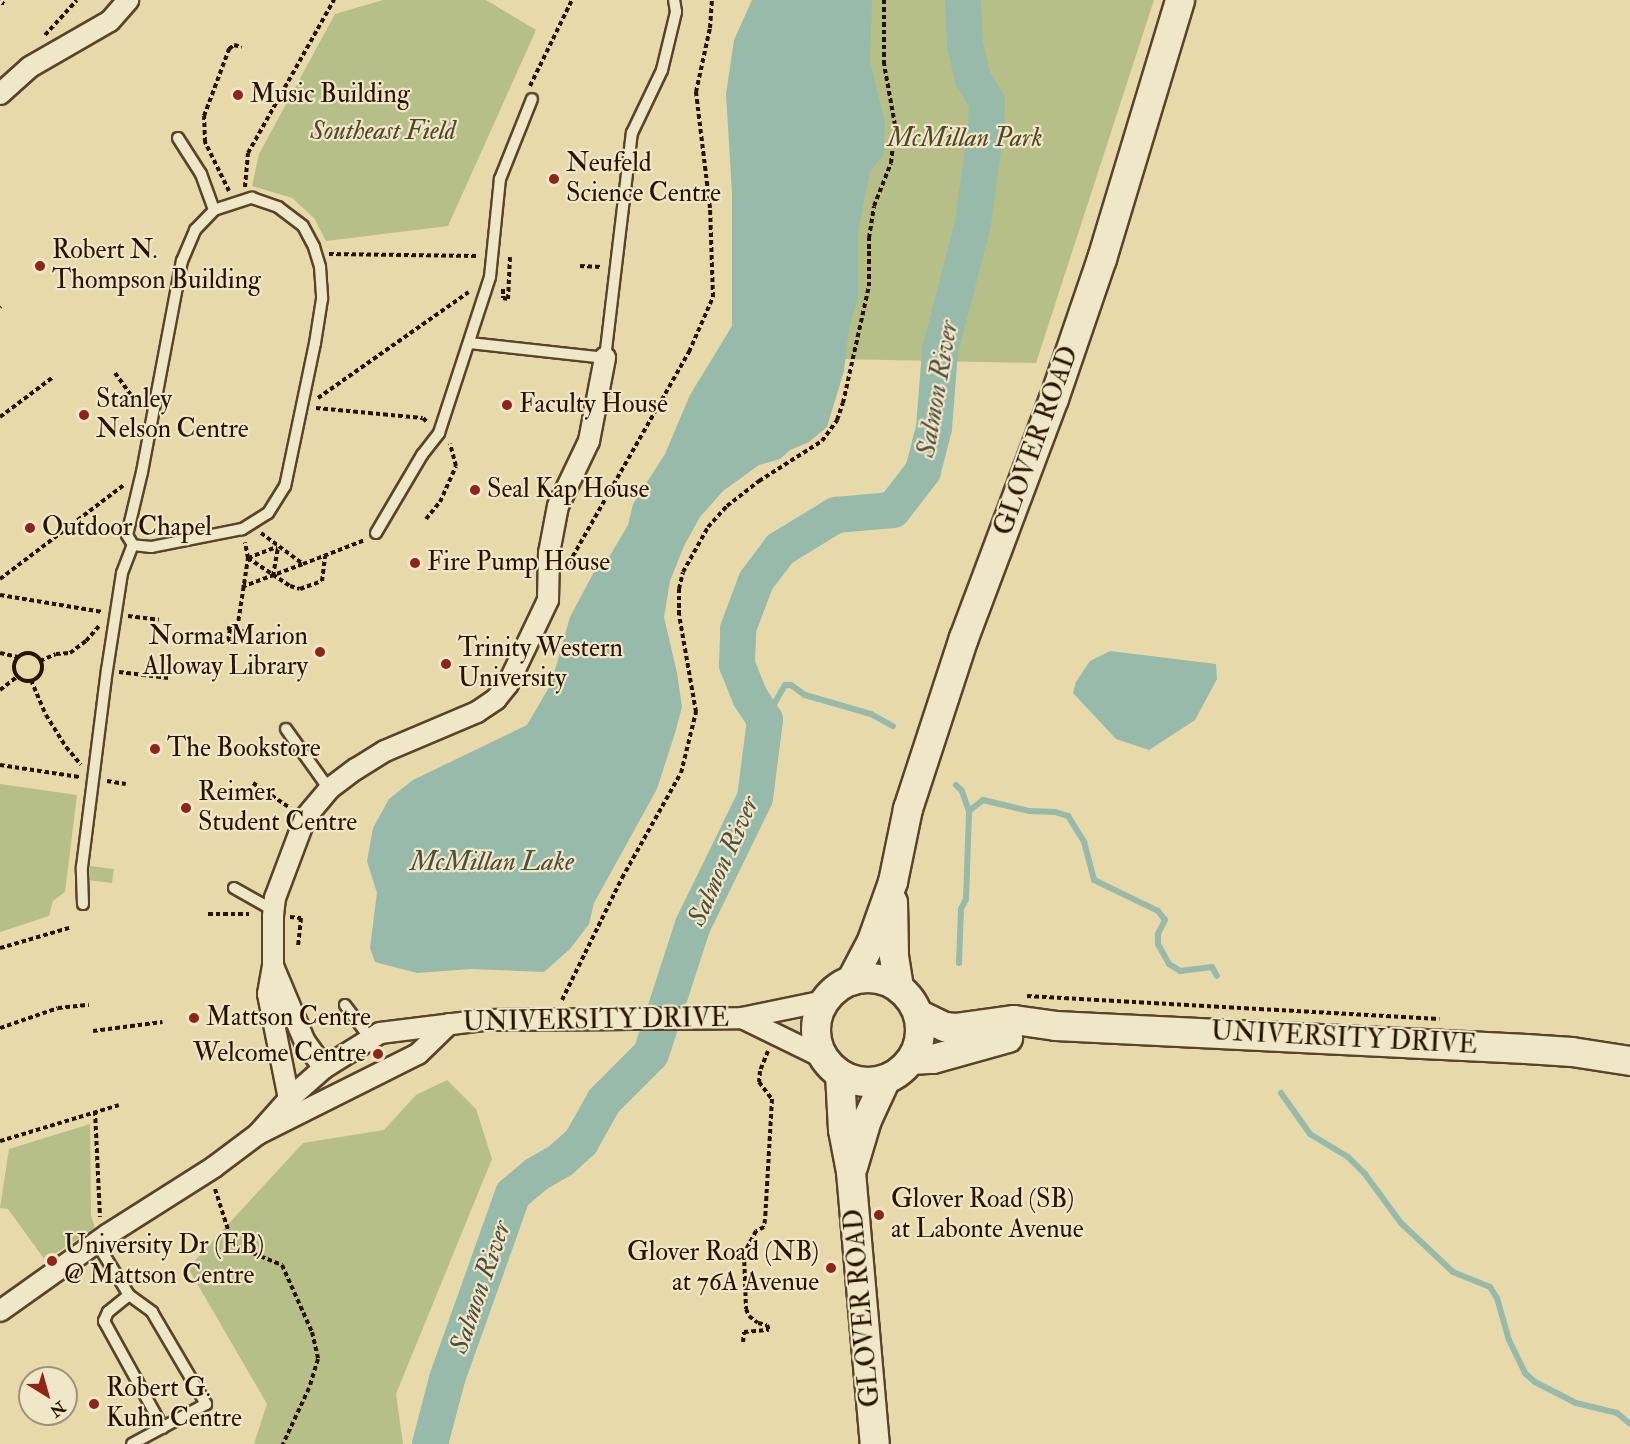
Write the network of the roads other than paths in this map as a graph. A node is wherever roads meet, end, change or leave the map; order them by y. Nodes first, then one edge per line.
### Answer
1 (128, 0) edge
2 (674, 0) edge
3 (1180, 0) edge
4 (0, 94) edge
5 (532, 99) road end
6 (178, 138) dead end
7 (214, 210) junction
8 (470, 343) junction
9 (605, 358) junction
10 (376, 533) road end
11 (133, 545) junction
12 (286, 729) dead end
13 (329, 789) junction
14 (893, 882) junction
15 (234, 888) dead end
16 (83, 904) dead end
17 (281, 914) junction
18 (273, 966) junction
19 (851, 981) junction
20 (899, 988) junction
21 (825, 1001) junction
22 (345, 1005) dead end
23 (918, 1014) junction
24 (738, 1018) junction
25 (449, 1024) junction
26 (1056, 1026) junction
27 (370, 1038) junction
28 (911, 1060) junction
29 (1630, 1061) edge
30 (832, 1066) junction
31 (324, 1068) junction
32 (886, 1079) junction
33 (289, 1099) junction
34 (258, 1134) junction
35 (851, 1172) junction
36 (102, 1239) junction
37 (129, 1295) junction
38 (0, 1311) edge
39 (163, 1428) junction
40 (132, 1444) edge
41 (875, 1444) edge

1 - 4 street
2 - 9 lane
3 - 14 main road, GLOVER ROAD
5 - 8 lane
6 - 7 lane
7 - 11 lane
7 - 11 lane
8 - 9 lane
8 - 10 lane
9 - 13 street
11 - 16 lane
12 - 13 lane
13 - 17 street
14 - 19 main road, GLOVER ROAD
14 - 20 main road, GLOVER ROAD
15 - 17 lane
17 - 18 street
18 - 31 street
18 - 33 street
19 - 20 main road
19 - 21 main road
20 - 23 main road
21 - 24 street, UNIVERSITY DRIVE
21 - 30 main road
22 - 27 lane
23 - 26 main road, UNIVERSITY DRIVE
23 - 28 main road
24 - 25 street, UNIVERSITY DRIVE
24 - 30 street, UNIVERSITY DRIVE
25 - 27 street, UNIVERSITY DRIVE
25 - 34 street, UNIVERSITY DRIVE
26 - 28 main road, UNIVERSITY DRIVE
26 - 29 main road, UNIVERSITY DRIVE
27 - 31 street, UNIVERSITY DRIVE
28 - 32 main road
30 - 32 main road
30 - 35 main road, GLOVER ROAD
31 - 33 street, UNIVERSITY DRIVE
32 - 35 main road, GLOVER ROAD
33 - 34 street, UNIVERSITY DRIVE
34 - 36 street, UNIVERSITY DRIVE
35 - 41 main road, GLOVER ROAD
36 - 37 lane
36 - 38 street, UNIVERSITY DRIVE
37 - 39 lane
37 - 39 lane
39 - 40 lane

